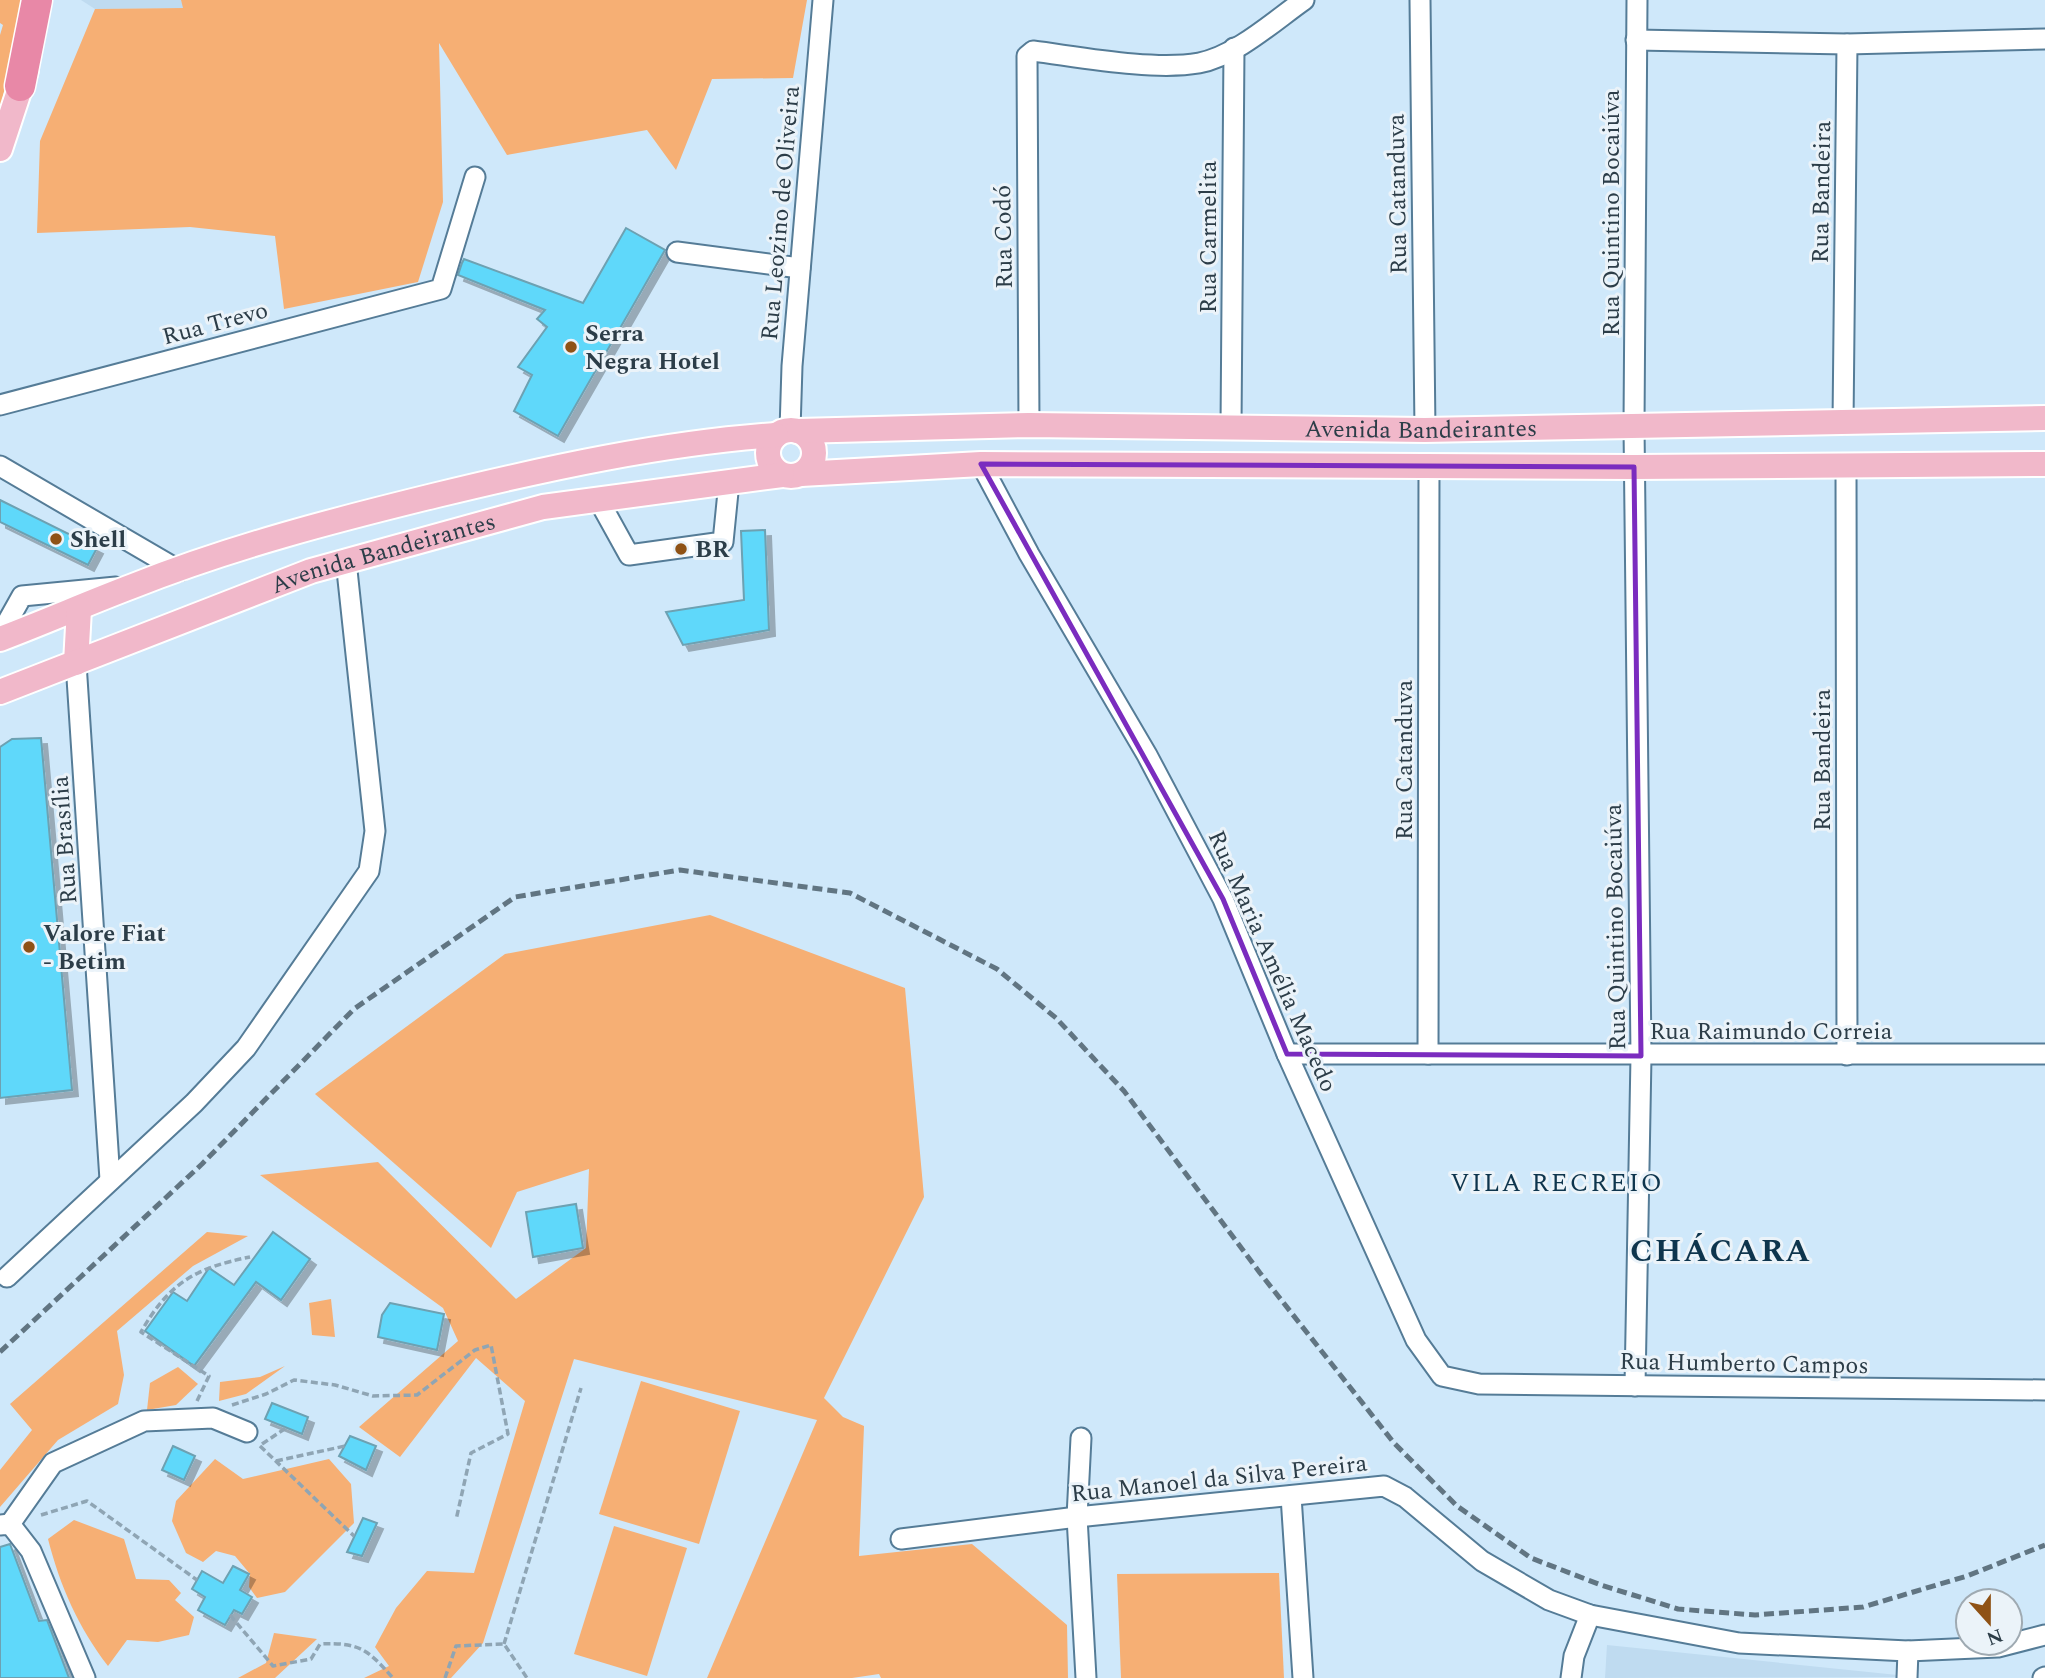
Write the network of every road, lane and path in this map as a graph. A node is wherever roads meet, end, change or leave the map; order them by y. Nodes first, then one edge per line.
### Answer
1 (37, 0) edge
2 (49, 0) edge
3 (823, 0) edge
4 (1304, 0) edge
5 (1420, 0) edge
6 (1637, 0) edge
7 (2045, 39) edge
8 (1636, 40) junction
9 (1847, 44) junction
10 (1234, 48) junction
11 (20, 86) junction
12 (0, 149) edge
13 (475, 177) dead end
14 (677, 252) dead end
15 (800, 268) junction
16 (0, 405) edge
17 (2045, 418) edge
18 (1843, 424) junction
19 (1029, 425) junction
20 (1634, 426) junction
21 (1231, 427) junction
22 (1425, 430) junction
23 (788, 432) junction
24 (981, 464) junction
25 (1846, 464) junction
26 (2045, 464) edge
27 (1429, 465) junction
28 (0, 466) edge
29 (1634, 467) junction
30 (792, 474) junction
31 (729, 482) junction
32 (598, 499) junction
33 (346, 561) junction
34 (180, 571) junction
35 (134, 585) junction
36 (79, 609) junction
37 (0, 637) edge
38 (76, 663) junction
39 (0, 692) edge
40 (0, 703) edge
41 (1287, 1054) junction
42 (1428, 1054) junction
43 (2045, 1054) edge
44 (1847, 1055) junction
45 (1641, 1056) junction
46 (110, 1180) junction
47 (250, 1257) dead end
48 (7, 1277) dead end
49 (1442, 1376) joint
50 (1635, 1386) junction
51 (581, 1388) dead end
52 (2045, 1391) edge
53 (224, 1407) dead end
54 (177, 1420) junction
55 (286, 1428) dead end
56 (1081, 1438) dead end
57 (253, 1439) junction
58 (345, 1446) dead end
59 (276, 1461) junction
60 (1292, 1496) junction
61 (1077, 1517) junction
62 (456, 1520) dead end
63 (5, 1524) edge
64 (354, 1536) dead end
65 (901, 1539) dead end
66 (197, 1580) dead end
67 (230, 1615) dead end
68 (1590, 1615) junction
69 (2045, 1635) edge
70 (504, 1644) junction
71 (1908, 1651) junction
72 (85, 1678) edge
73 (393, 1678) edge
74 (445, 1678) edge
75 (527, 1678) edge
76 (1086, 1678) edge
77 (1303, 1678) edge
78 (1571, 1678) edge
79 (1907, 1678) edge

1 - 11 highway
2 - 11 main road
3 - 15 street, Rua Leozino de Oliveira
4 - 10 street
5 - 22 street, Rua Catanduva
6 - 8 street, Rua Quintino Bocaiúva
7 - 9 street
8 - 9 street
8 - 20 street, Rua Quintino Bocaiúva
9 - 18 street, Rua Bandeira
10 - 19 street, Rua Codó
10 - 21 street, Rua Carmelita
11 - 12 main road
13 - 16 street, Rua Trevo
14 - 15 street
15 - 23 street, Rua Leozino de Oliveira
17 - 18 main road, Avenida Bandeirantes
18 - 20 main road, Avenida Bandeirantes
19 - 21 main road, Avenida Bandeirantes
19 - 23 main road, Avenida Bandeirantes
20 - 22 main road, Avenida Bandeirantes
20 - 29 street, Rua Quintino Bocaiúva
21 - 22 main road, Avenida Bandeirantes
23 - 30 main road
23 - 30 main road
23 - 34 main road, Avenida Bandeirantes
24 - 27 main road, Avenida Bandeirantes
24 - 30 main road, Avenida Bandeirantes
24 - 41 street, Rua Maria Amélia Macedo
25 - 26 main road, Avenida Bandeirantes
25 - 29 main road, Avenida Bandeirantes
25 - 44 street, Rua Bandeira
27 - 29 main road, Avenida Bandeirantes
27 - 42 street, Rua Catanduva
28 - 34 street
29 - 45 street, Rua Quintino Bocaiúva
30 - 31 main road, Avenida Bandeirantes
31 - 32 main road, Avenida Bandeirantes
31 - 32 street
32 - 33 main road, Avenida Bandeirantes
33 - 38 main road, Avenida Bandeirantes
33 - 46 street
34 - 35 main road, Avenida Bandeirantes
35 - 36 main road, Avenida Bandeirantes
35 - 37 street
36 - 37 main road, Avenida Bandeirantes
36 - 38 main road
38 - 39 main road, Avenida Bandeirantes
38 - 40 main road
38 - 46 street, Rua Brasília
41 - 42 street, Rua Raimundo Correia
41 - 49 street, Rua Maria Amélia Macedo
42 - 45 street, Rua Raimundo Correia
43 - 44 street, Rua Raimundo Correia
44 - 45 street, Rua Raimundo Correia
45 - 50 street, Rua Quintino Bocaiúva
46 - 48 street
47 - 54 path
49 - 50 street, Rua Humberto Campos
50 - 52 street, Rua Humberto Campos
51 - 70 path
53 - 62 path
54 - 57 street
54 - 63 street
55 - 57 path
56 - 61 street
57 - 59 path
58 - 59 path
59 - 64 path
60 - 61 street, Rua Manoel da Silva Pereira
60 - 68 street, Rua Manoel da Silva Pereira
60 - 77 street
61 - 65 street, Rua Manoel da Silva Pereira
61 - 76 street
63 - 66 path
63 - 72 street
67 - 73 path
68 - 71 street, Rua Manoel da Silva Pereira
68 - 78 street
69 - 71 street, Rua Manoel da Silva Pereira
70 - 74 path
70 - 75 path
71 - 79 street

